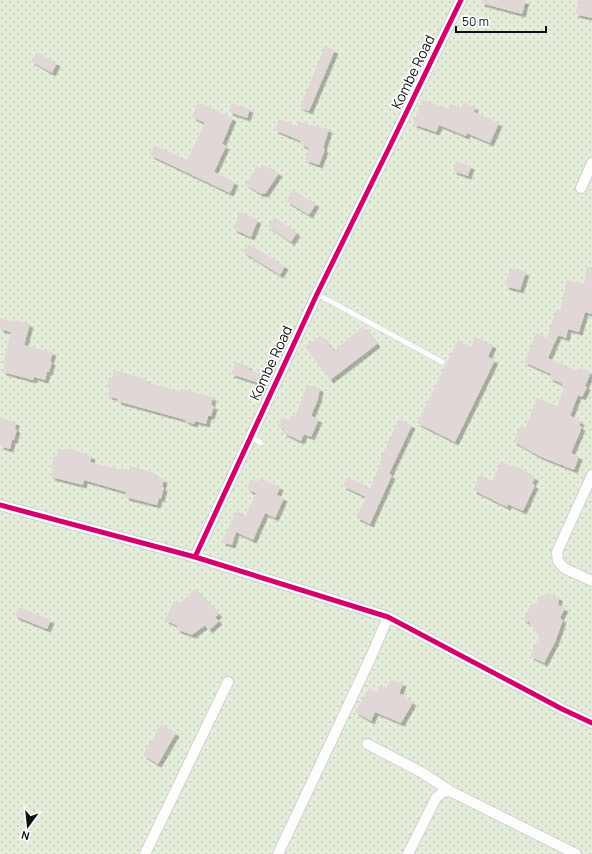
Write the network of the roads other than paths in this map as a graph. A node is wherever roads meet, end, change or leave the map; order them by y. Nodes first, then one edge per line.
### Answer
1 (461, 0) edge
2 (592, 163) edge
3 (581, 188) dead end
4 (317, 294) junction
5 (442, 362) dead end
6 (250, 437) junction
7 (261, 443) dead end
8 (592, 475) edge
9 (0, 505) edge
10 (195, 557) junction
11 (592, 582) edge
12 (388, 618) junction
13 (228, 682) dead end
14 (592, 723) edge
15 (367, 744) dead end
16 (450, 792) junction
17 (145, 854) edge
18 (278, 854) edge
19 (408, 854) edge
20 (576, 854) edge

1 - 4 street, Kombe Road
2 - 3 street
4 - 5 lane
4 - 6 street, Kombe Road
6 - 7 lane
6 - 10 street, Kombe Road
8 - 11 street
9 - 10 street
10 - 12 street
12 - 14 street
12 - 18 street
13 - 17 street
15 - 16 street
16 - 19 street
16 - 20 street

